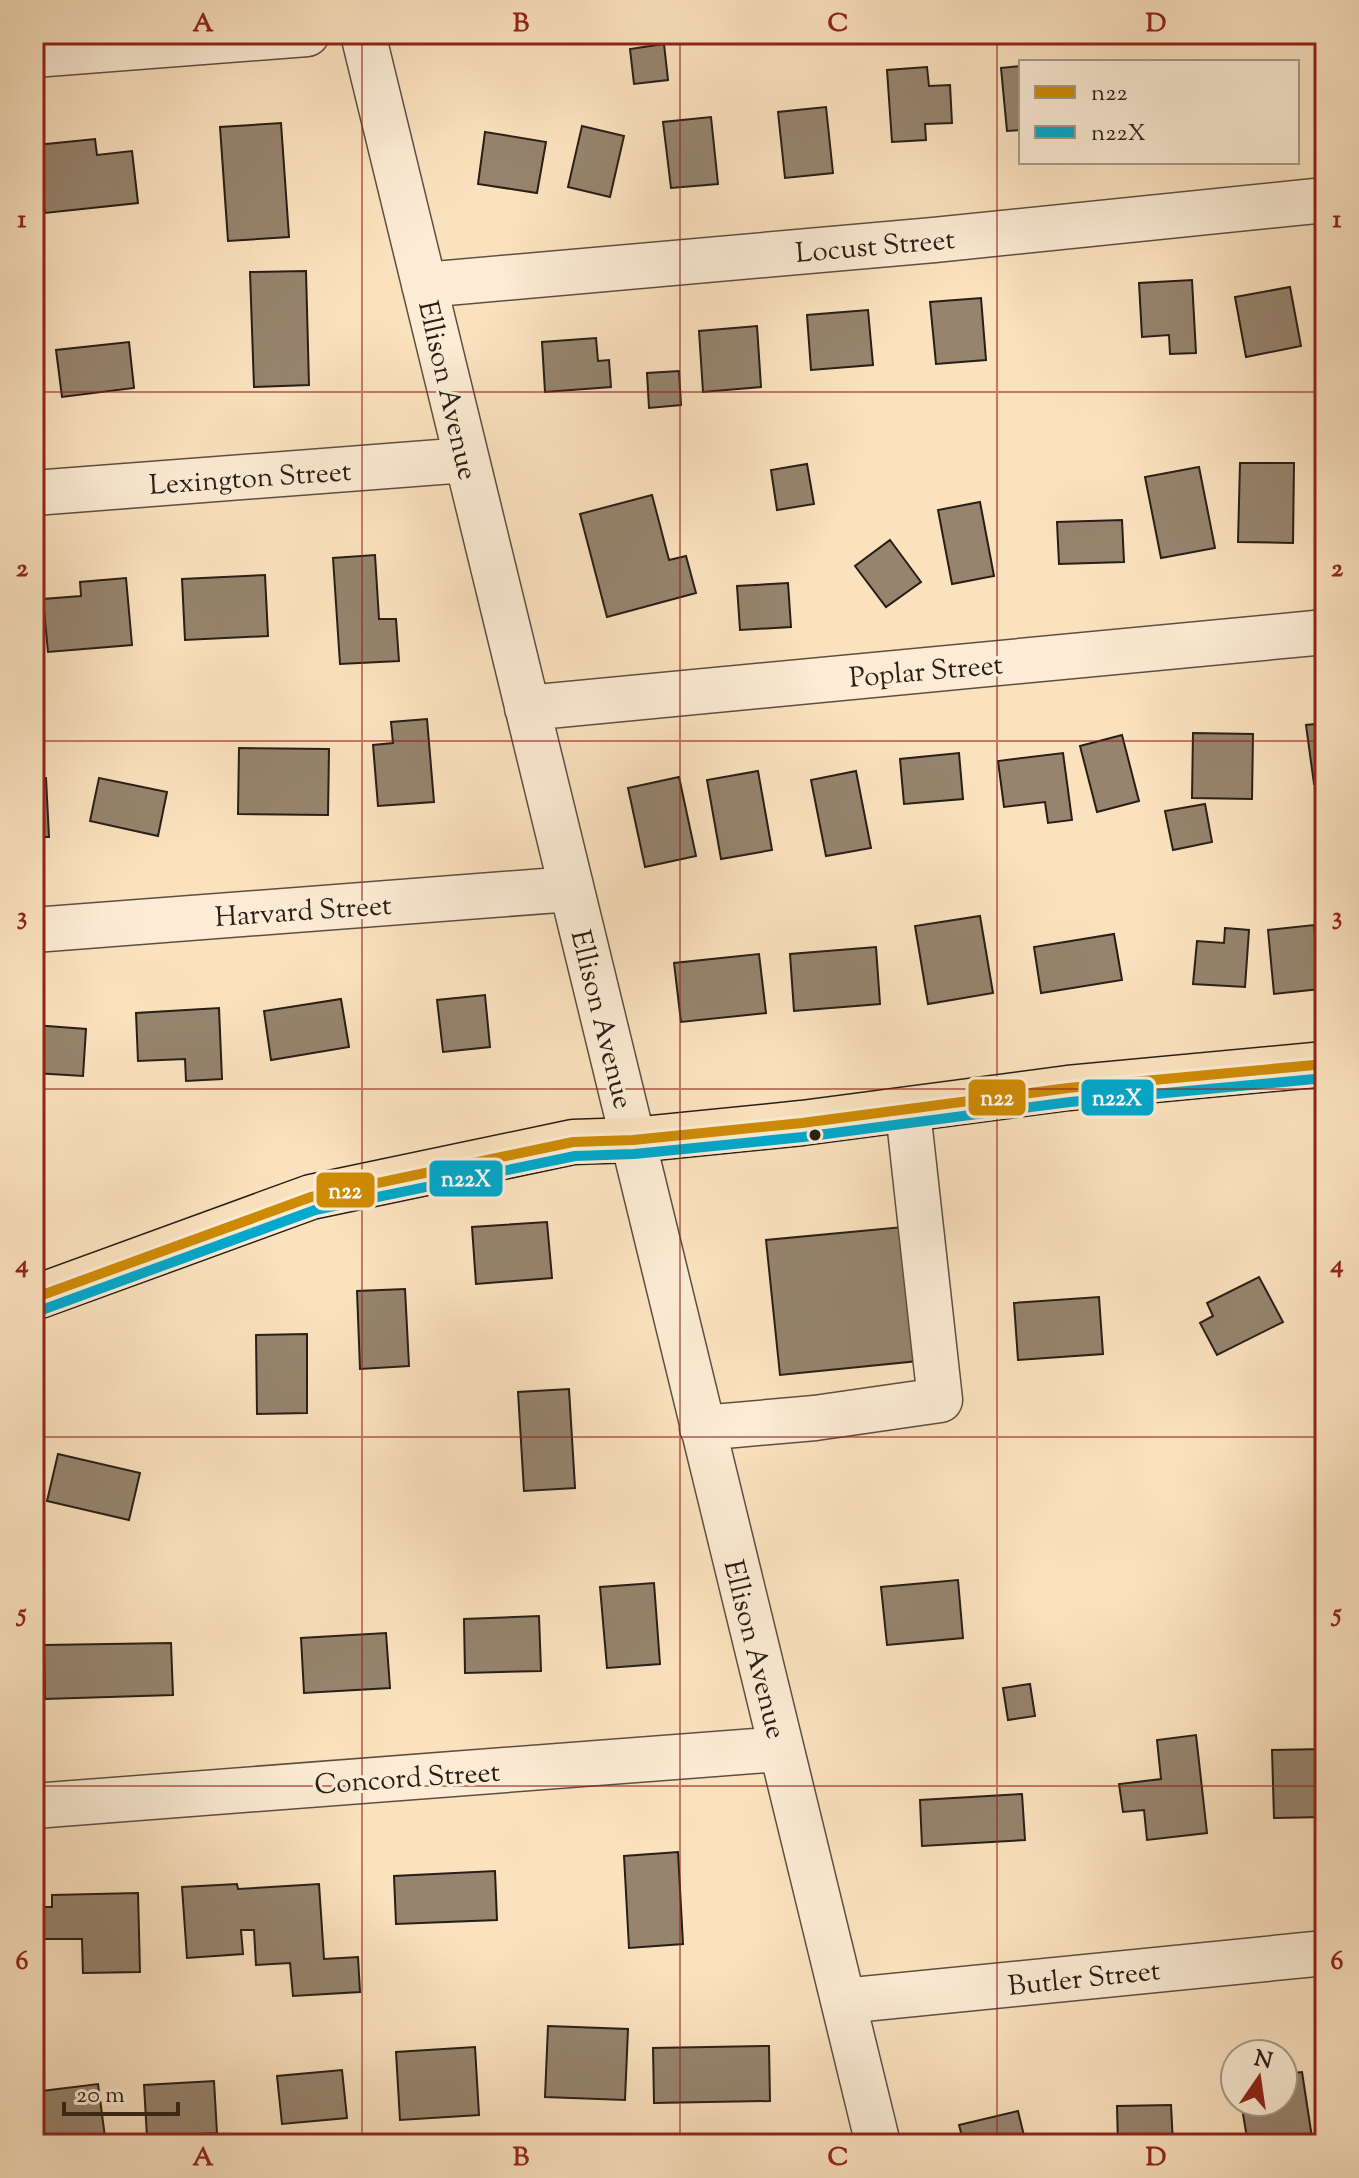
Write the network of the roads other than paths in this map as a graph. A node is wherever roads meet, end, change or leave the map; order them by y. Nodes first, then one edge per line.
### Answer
1 (307, 34) edge
2 (363, 34) edge
3 (34, 55) edge
4 (1325, 200) edge
5 (424, 285) junction
6 (466, 460) junction
7 (34, 493) edge
8 (1325, 632) edge
9 (527, 708) junction
10 (571, 889) junction
11 (34, 930) edge
12 (1325, 1064) edge
13 (908, 1111) junction
14 (633, 1140) junction
15 (34, 1298) edge
16 (702, 1428) junction
17 (780, 1749) junction
18 (34, 1806) edge
19 (1325, 1953) edge
20 (843, 2001) junction
21 (878, 2144) edge

1 - 3 street
2 - 5 street, Ellison Avenue
4 - 5 street, Locust Street
5 - 6 street, Ellison Avenue
6 - 7 street, Lexington Street
6 - 9 street, Ellison Avenue
8 - 9 street, Poplar Street
9 - 10 street, Ellison Avenue
10 - 11 street, Harvard Street
10 - 14 street, Ellison Avenue
12 - 13 main road
13 - 14 main road
13 - 16 street
14 - 15 main road
14 - 16 street, Ellison Avenue
16 - 17 street, Ellison Avenue
17 - 18 street, Concord Street
17 - 20 street, Ellison Avenue
19 - 20 street, Butler Street
20 - 21 street, Ellison Avenue

